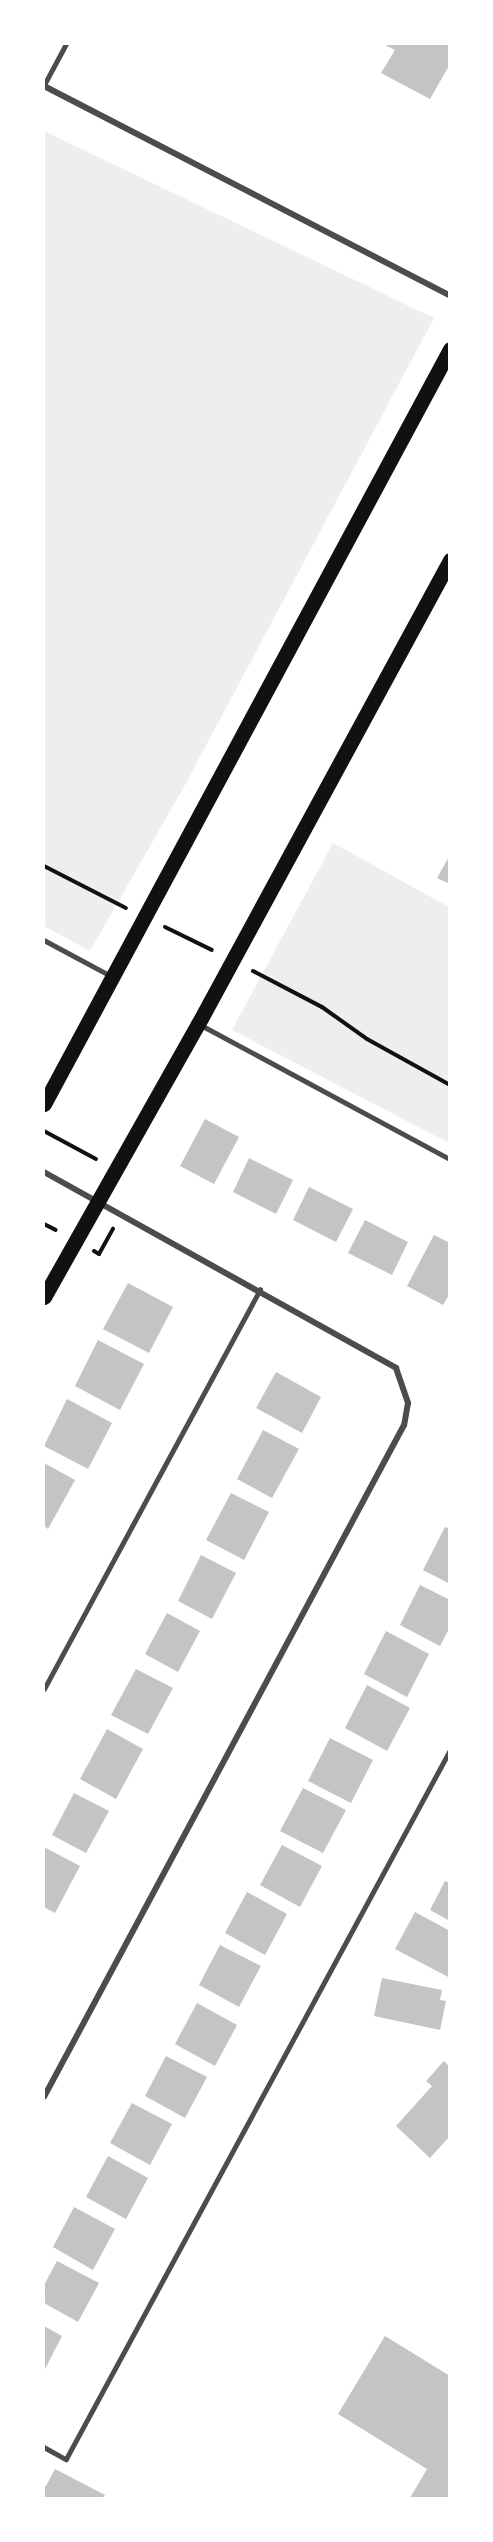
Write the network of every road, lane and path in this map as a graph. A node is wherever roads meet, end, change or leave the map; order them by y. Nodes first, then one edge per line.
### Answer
1 (66, 44) edge
2 (44, 86) edge
3 (450, 296) edge
4 (450, 349) edge
5 (450, 560) edge
6 (444, 577) edge
7 (44, 866) edge
8 (143, 916) junction
9 (44, 940) edge
10 (233, 961) junction
11 (111, 976) junction
12 (198, 1024) junction
13 (450, 1084) edge
14 (44, 1104) edge
15 (44, 1131) edge
16 (450, 1159) edge
17 (114, 1169) junction
18 (44, 1172) edge
19 (96, 1201) junction
20 (260, 1290) junction
21 (44, 1297) edge
22 (44, 1689) edge
23 (450, 1750) edge
24 (44, 2097) edge
25 (44, 2447) edge

1 - 2 lane
2 - 3 street
4 - 8 main road
5 - 6 main road
6 - 10 main road
7 - 8 path
8 - 10 path
8 - 11 main road
9 - 11 lane
10 - 12 main road
10 - 13 path
11 - 14 main road
12 - 16 lane
12 - 17 main road
15 - 17 path
17 - 19 main road
18 - 19 street
19 - 20 street
19 - 21 main road
20 - 22 lane
20 - 24 street
23 - 25 lane

